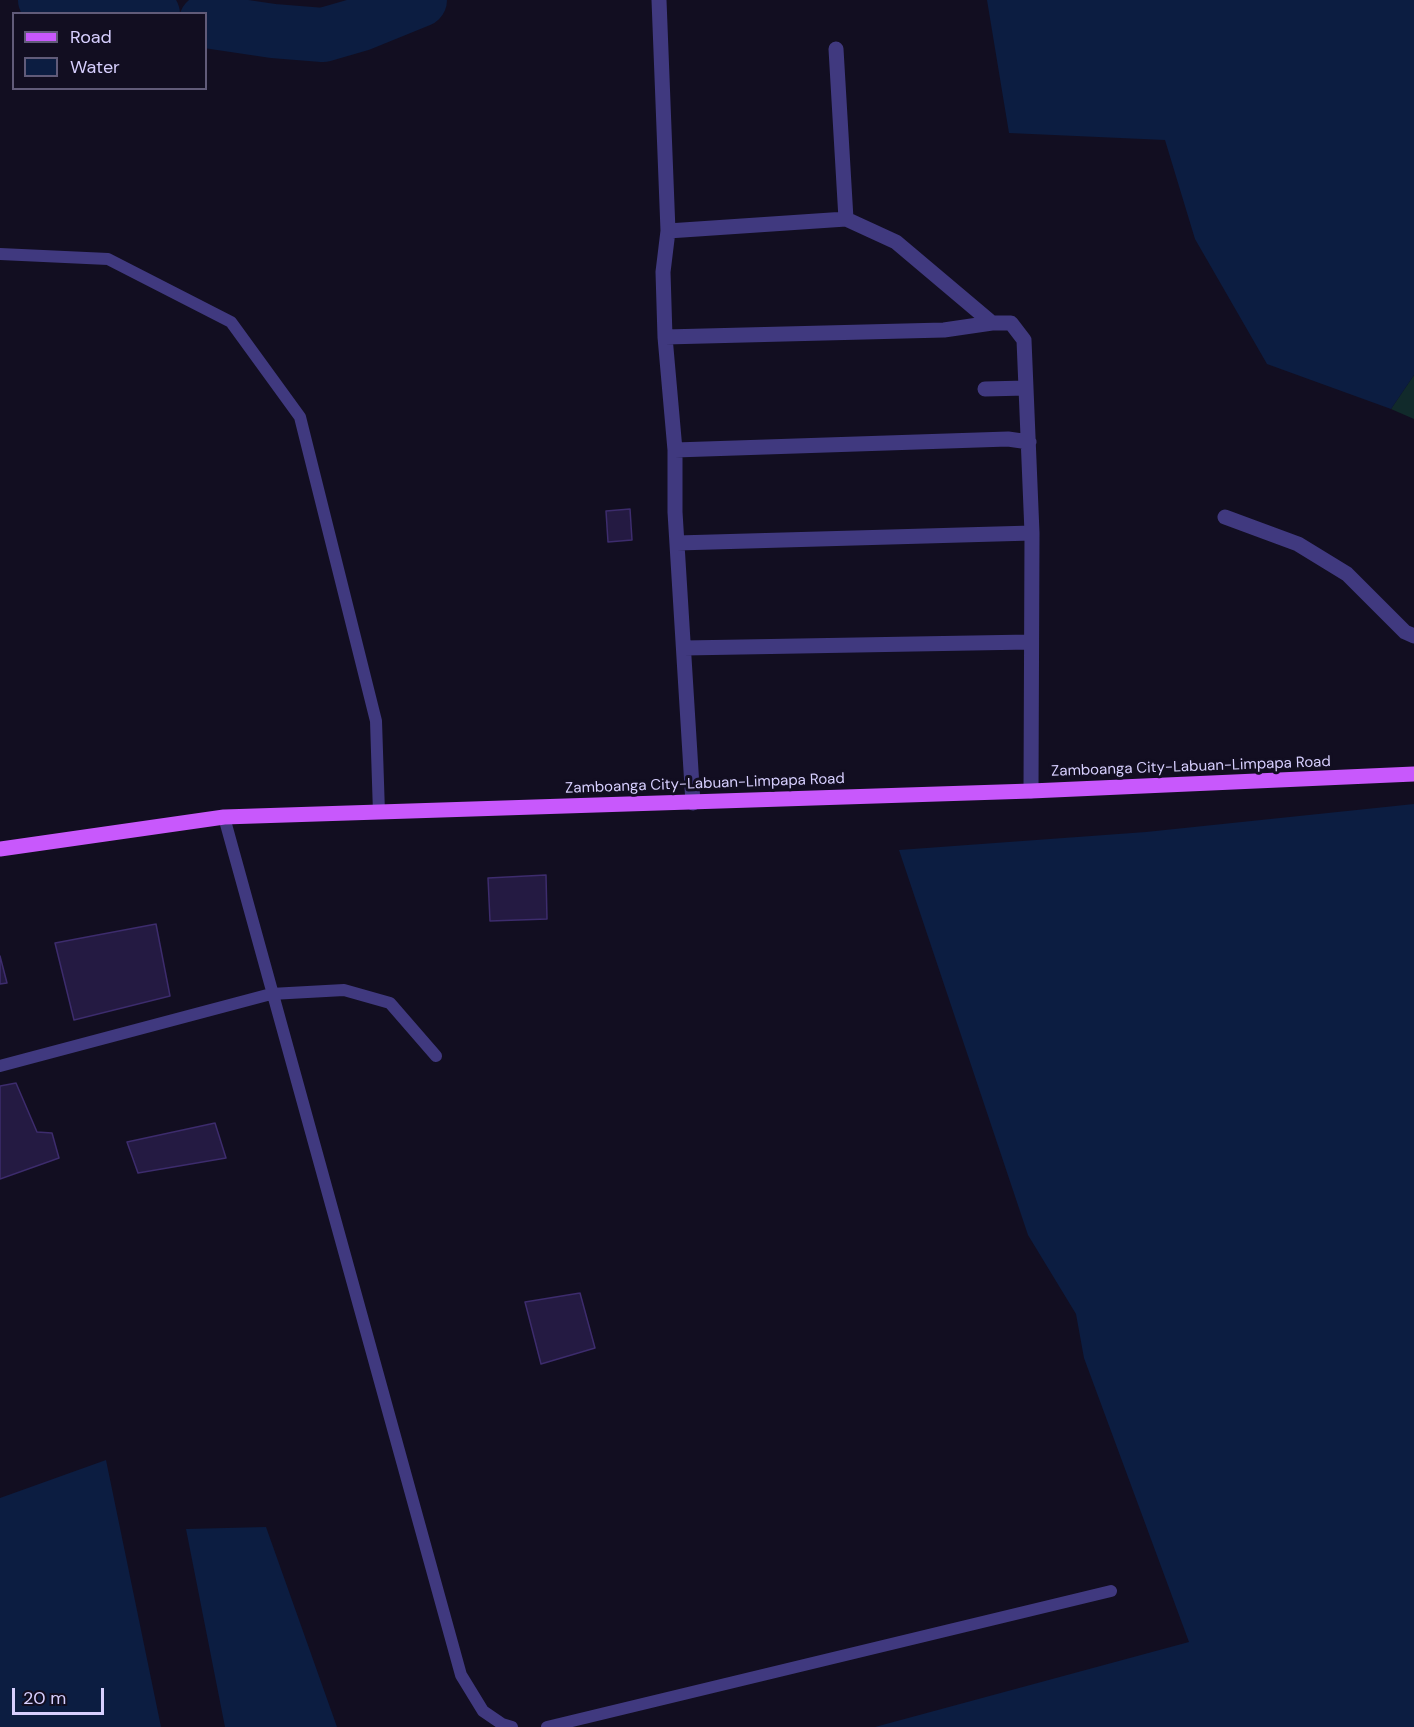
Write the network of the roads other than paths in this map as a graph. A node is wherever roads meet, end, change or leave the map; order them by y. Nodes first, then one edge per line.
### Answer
1 (659, 0) edge
2 (836, 49) dead end
3 (846, 219) junction
4 (668, 231) junction
5 (0, 254) edge
6 (992, 323) junction
7 (665, 337) junction
8 (1026, 388) junction
9 (985, 389) dead end
10 (1029, 442) junction
11 (675, 450) junction
12 (1226, 517) dead end
13 (1032, 533) junction
14 (677, 543) junction
15 (1414, 636) edge
16 (1030, 642) junction
17 (684, 648) junction
18 (1414, 774) edge
19 (1031, 791) junction
20 (693, 803) junction
21 (379, 813) junction
22 (224, 817) junction
23 (0, 849) edge
24 (271, 994) junction
25 (436, 1056) dead end
26 (0, 1066) edge
27 (1111, 1591) dead end
28 (512, 1727) edge
29 (547, 1727) edge

1 - 4 street
2 - 3 street
3 - 4 street
3 - 6 street
4 - 7 street
5 - 21 lane
6 - 7 street
6 - 8 street
7 - 11 street
8 - 9 street
8 - 10 street
10 - 11 street
10 - 13 street
11 - 14 street
12 - 15 street
13 - 14 street
13 - 16 street
14 - 17 street
16 - 17 street
16 - 19 street
17 - 20 street
18 - 19 main road, Zamboanga City-Labuan-Limpapa Road
19 - 20 main road, Zamboanga City-Labuan-Limpapa Road
20 - 21 main road, Zamboanga City-Labuan-Limpapa Road
21 - 22 main road, Zamboanga City-Labuan-Limpapa Road
22 - 23 main road, Zamboanga City-Labuan-Limpapa Road
22 - 24 lane
24 - 25 lane
24 - 26 lane
24 - 28 lane
27 - 29 lane

